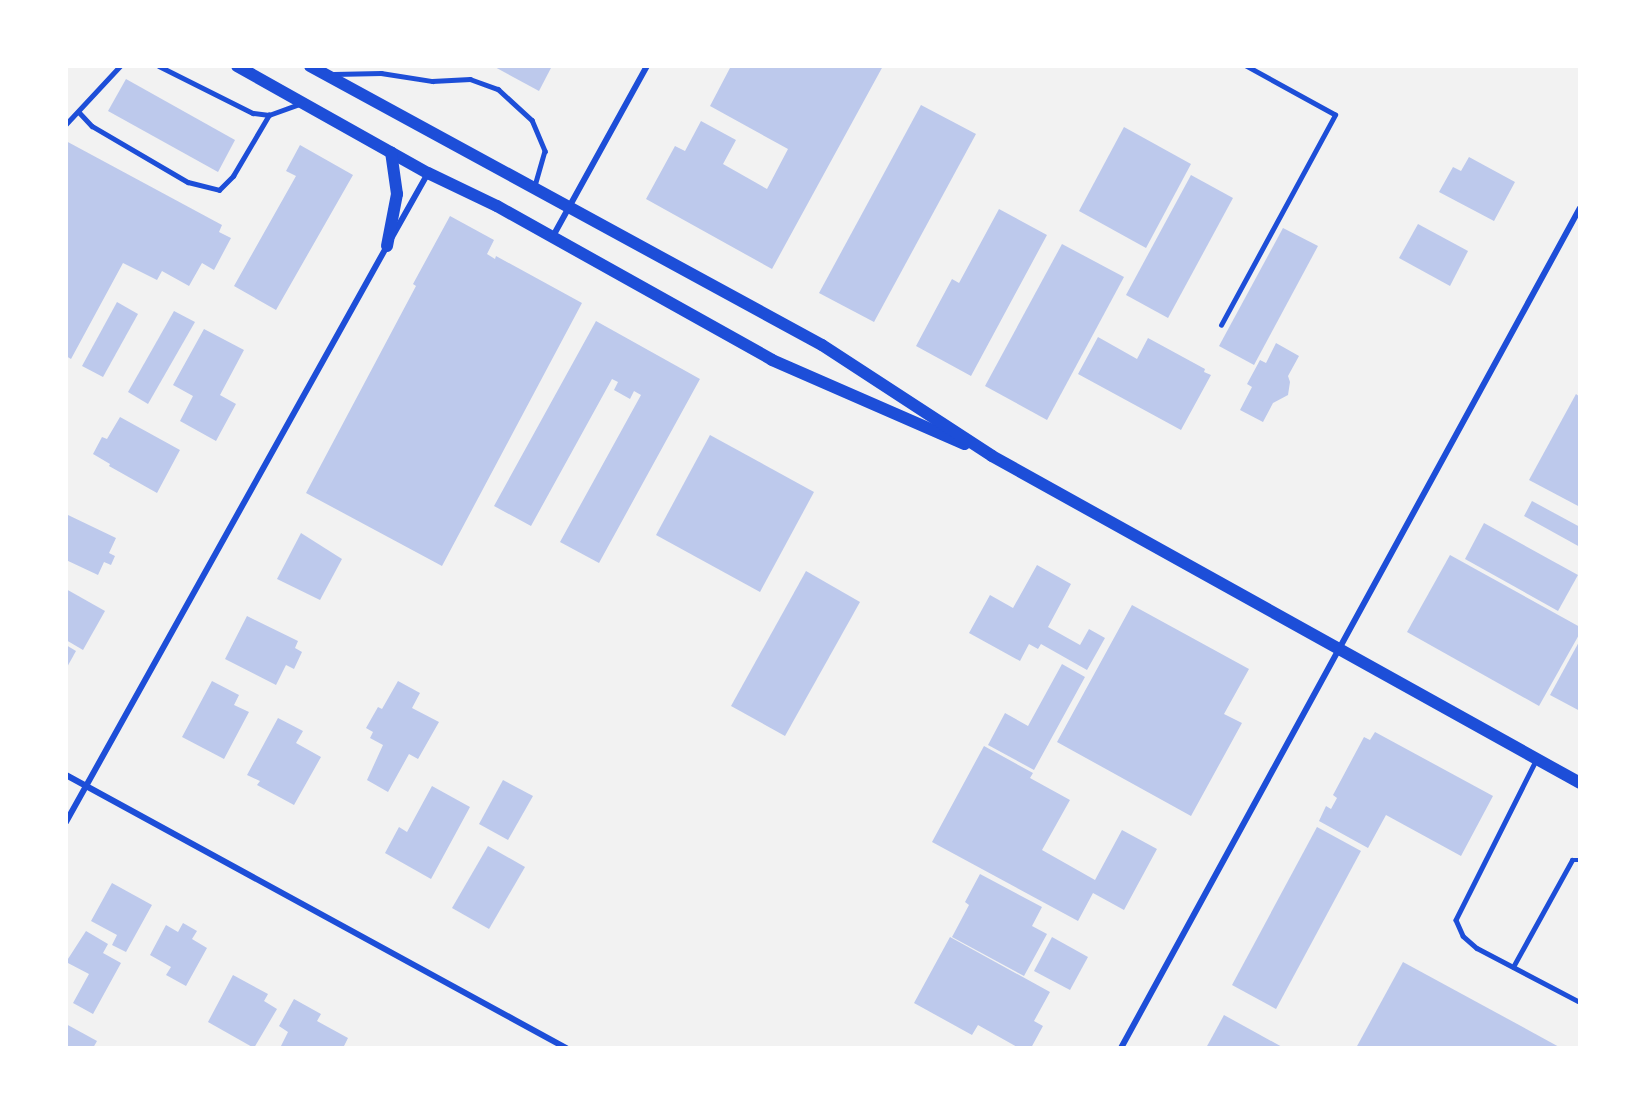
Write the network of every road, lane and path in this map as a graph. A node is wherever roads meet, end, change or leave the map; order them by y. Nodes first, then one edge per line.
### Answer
1 (120, 66) edge
2 (159, 66) edge
3 (237, 66) edge
4 (310, 66) edge
5 (647, 66) edge
6 (1246, 66) edge
7 (326, 75) junction
8 (302, 103) junction
9 (80, 112) junction
10 (269, 115) junction
11 (66, 124) edge
12 (391, 152) junction
13 (428, 173) junction
14 (533, 189) junction
15 (568, 208) junction
16 (1580, 208) edge
17 (552, 238) junction
18 (387, 246) junction
19 (1221, 325) dead end
20 (992, 456) junction
21 (1338, 651) junction
22 (1537, 759) junction
23 (66, 775) edge
24 (1580, 783) edge
25 (86, 785) junction
26 (66, 822) edge
27 (1580, 860) edge
28 (1513, 967) junction
29 (1580, 1002) edge
30 (566, 1048) edge
31 (1121, 1048) edge

1 - 9 lane
2 - 10 lane
3 - 8 main road
4 - 7 main road
5 - 15 street
6 - 19 lane
7 - 14 main road
7 - 14 lane
8 - 10 lane
8 - 12 main road
9 - 10 lane
9 - 11 lane
12 - 13 main road
12 - 18 main road
13 - 17 main road
13 - 18 street
14 - 15 main road
15 - 17 street
15 - 20 main road
16 - 21 street
17 - 20 main road
18 - 25 street
20 - 21 main road
21 - 22 main road
21 - 31 street
22 - 24 main road
22 - 28 lane
23 - 25 street
25 - 26 street
25 - 30 street
27 - 28 lane
28 - 29 lane

